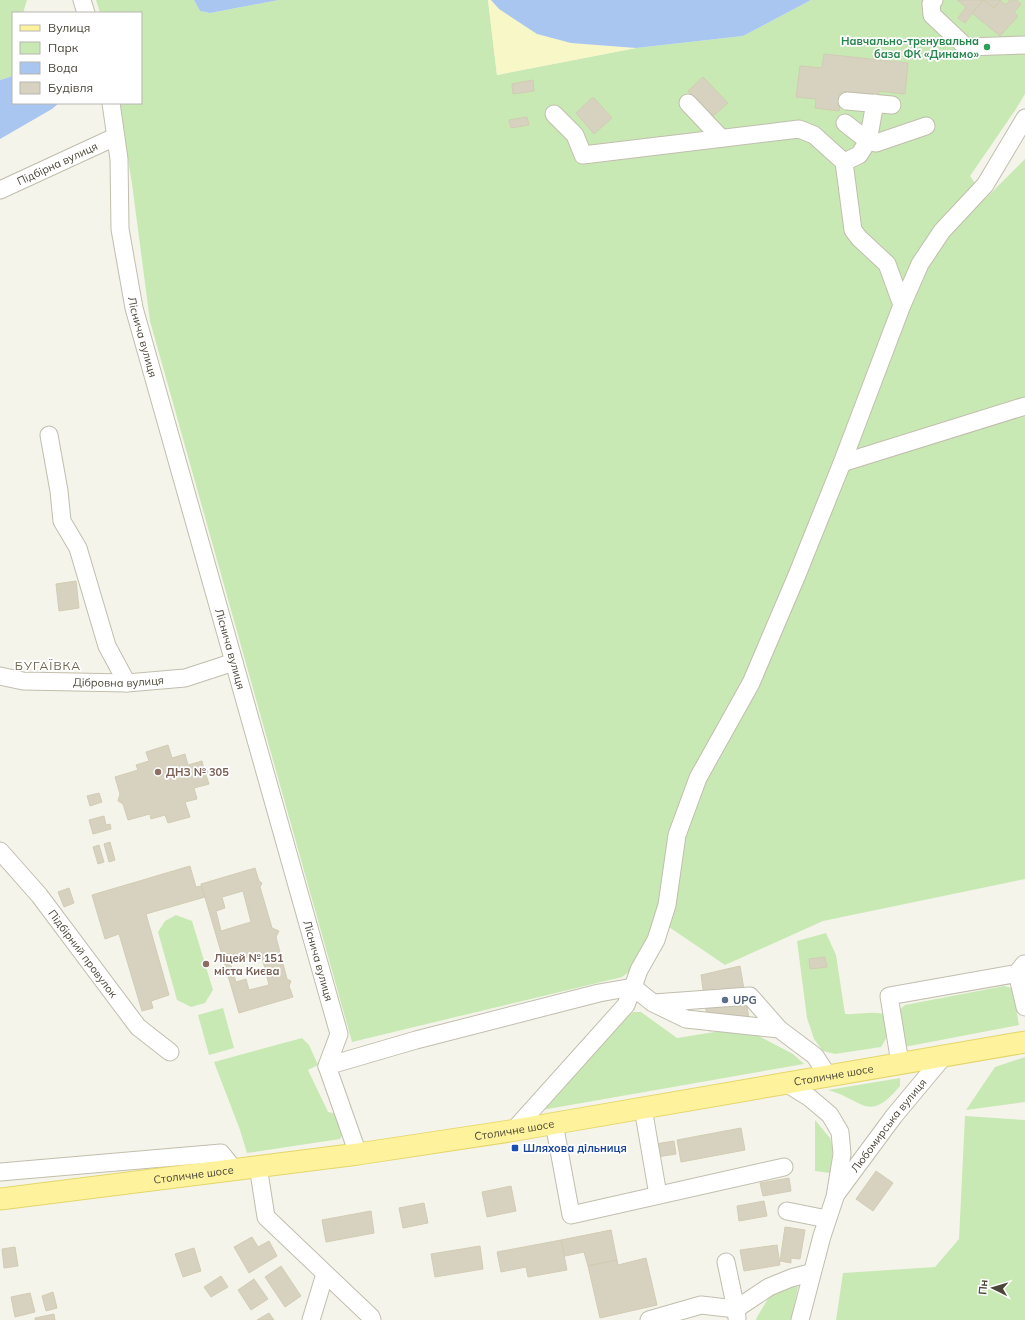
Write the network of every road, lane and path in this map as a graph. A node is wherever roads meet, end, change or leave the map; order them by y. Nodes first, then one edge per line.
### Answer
1 (82, 0) edge
2 (934, 0) edge
3 (86, 12) edge
4 (1025, 45) edge
5 (847, 101) dead end
6 (688, 103) dead end
7 (875, 103) junction
8 (111, 104) edge
9 (892, 105) dead end
10 (554, 114) dead end
11 (1025, 118) edge
12 (845, 123) dead end
13 (926, 126) dead end
14 (115, 137) junction
15 (721, 138) junction
16 (868, 141) junction
17 (844, 162) junction
18 (0, 190) edge
19 (902, 305) junction
20 (1025, 406) edge
21 (49, 436) dead end
22 (842, 463) junction
23 (234, 662) junction
24 (0, 676) edge
25 (127, 683) junction
26 (0, 851) edge
27 (1022, 969) edge
28 (633, 987) junction
29 (653, 1003) junction
30 (1025, 1007) edge
31 (779, 1029) junction
32 (1025, 1042) edge
33 (170, 1052) dead end
34 (944, 1056) junction
35 (900, 1063) junction
36 (327, 1066) junction
37 (828, 1076) junction
38 (786, 1083) junction
39 (643, 1108) junction
40 (554, 1123) junction
41 (514, 1130) junction
42 (358, 1154) junction
43 (258, 1166) junction
44 (784, 1167) dead end
45 (234, 1169) junction
46 (0, 1172) edge
47 (658, 1195) junction
48 (835, 1197) junction
49 (0, 1199) edge
50 (787, 1211) dead end
51 (827, 1219) junction
52 (726, 1262) dead end
53 (325, 1274) junction
54 (811, 1275) junction
55 (737, 1314) edge
56 (311, 1320) edge
57 (372, 1320) edge
58 (649, 1320) edge
59 (800, 1320) edge

1 - 3 street
2 - 4 street
5 - 7 street
6 - 15 street
7 - 9 street
7 - 16 street
8 - 14 street, Ліснича вулиця
10 - 15 street
11 - 19 street
12 - 16 street
13 - 16 street
14 - 18 street, Підбірна вулиця
14 - 23 street, Ліснича вулиця
15 - 17 street
16 - 17 street
17 - 19 street
19 - 22 street
20 - 22 street
21 - 25 street
22 - 28 street
23 - 25 street, Дібровна вулиця
23 - 36 street, Ліснича вулиця
24 - 25 street, Дібровна вулиця
26 - 33 street, Підбірний провулок
27 - 30 street
27 - 35 street
28 - 29 street
28 - 36 street
28 - 41 street
29 - 31 street
29 - 31 street
31 - 37 street
32 - 34 main road, Столичне шосе
34 - 35 main road, Столичне шосе
34 - 48 street, Любомирська вулиця
35 - 37 main road, Столичне шосе
36 - 42 street
37 - 38 main road, Столичне шосе
38 - 39 main road, Столичне шосе
38 - 48 street, Любомирська вулиця
39 - 40 main road, Столичне шосе
39 - 47 street
40 - 41 main road, Столичне шосе
40 - 47 street
41 - 42 main road, Столичне шосе
42 - 43 main road, Столичне шосе
43 - 45 main road, Столичне шосе
43 - 53 street
44 - 47 street
45 - 46 street
45 - 49 main road, Столичне шосе
48 - 51 street, Любомирська вулиця
50 - 51 street
51 - 54 street, Любомирська вулиця
52 - 55 street
53 - 56 street
53 - 57 street
54 - 55 street
54 - 59 street, Любомирська вулиця
55 - 58 street

